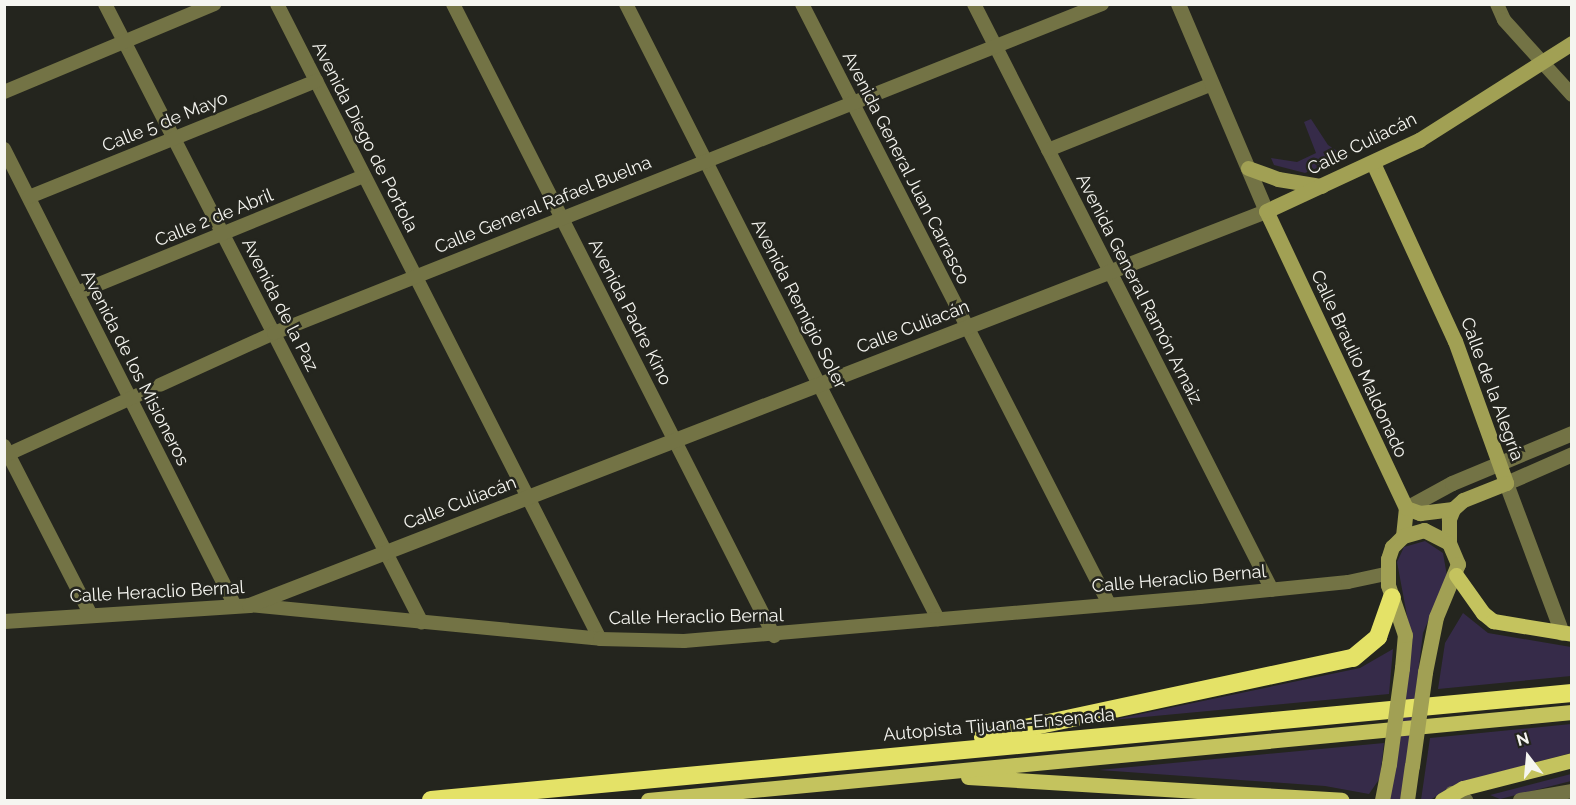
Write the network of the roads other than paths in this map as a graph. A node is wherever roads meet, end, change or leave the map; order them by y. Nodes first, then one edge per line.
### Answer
1 (105, 4) edge
2 (214, 4) edge
3 (277, 4) edge
4 (453, 4) edge
5 (626, 4) edge
6 (802, 4) edge
7 (974, 4) edge
8 (1102, 4) edge
9 (1178, 4) edge
10 (1497, 4) edge
11 (124, 42) junction
12 (1572, 43) edge
13 (995, 46) junction
14 (1542, 64) junction
15 (316, 81) junction
16 (1212, 84) junction
17 (4, 92) edge
18 (1572, 95) edge
19 (853, 102) junction
20 (174, 138) junction
21 (4, 149) edge
22 (1048, 150) junction
23 (706, 160) junction
24 (1373, 163) junction
25 (1248, 168) junction
26 (364, 176) junction
27 (1321, 186) junction
28 (29, 197) junction
29 (1266, 211) junction
30 (562, 218) junction
31 (223, 234) junction
32 (1110, 272) junction
33 (414, 275) junction
34 (77, 292) junction
35 (968, 327) junction
36 (274, 333) junction
37 (820, 384) junction
38 (130, 397) junction
39 (1572, 433) edge
40 (675, 440) junction
41 (6, 452) edge
42 (1572, 454) edge
43 (1500, 465) junction
44 (1506, 483) junction
45 (527, 498) junction
46 (1406, 508) junction
47 (1454, 509) junction
48 (1403, 536) junction
49 (1449, 543) junction
50 (386, 552) junction
51 (1387, 574) junction
52 (1456, 575) junction
53 (1272, 590) junction
54 (1392, 597) junction
55 (1109, 604) junction
56 (242, 605) junction
57 (91, 615) junction
58 (938, 619) junction
59 (4, 621) edge
60 (422, 623) junction
61 (1567, 634) edge
62 (774, 636) junction
63 (600, 639) junction
64 (1572, 693) edge
65 (1572, 712) edge
66 (879, 757) junction
67 (1572, 760) edge
68 (908, 774) junction
69 (1572, 790) edge
70 (1447, 797) edge
71 (431, 801) edge
72 (648, 801) edge
73 (1341, 801) edge
74 (1382, 801) edge
75 (1407, 801) edge
76 (1466, 801) edge
77 (1520, 801) edge

1 - 11 street, Avenida de la Paz
2 - 11 street
3 - 15 street, Avenida Diego de Portola
4 - 30 street, Avenida Padre Kino
5 - 23 street, Avenida Remigio Soler
6 - 19 street, Avenida General Juan Carrasco
7 - 13 street, Avenida General Ramón Arnaiz
8 - 13 street, Calle General Rafael Buelna
9 - 16 street
10 - 14 street
11 - 17 street
11 - 20 street, Avenida de la Paz
12 - 14 main road, Calle Culiacán
13 - 19 street, Calle General Rafael Buelna
13 - 22 street, Avenida General Ramón Arnaiz
14 - 18 street
14 - 24 main road, Calle Culiacán
15 - 20 street, Calle 5 de Mayo
15 - 26 street, Avenida Diego de Portola
16 - 22 street
16 - 25 street
19 - 23 street, Calle General Rafael Buelna
19 - 35 street, Avenida General Juan Carrasco
20 - 28 street, Calle 5 de Mayo
20 - 31 street, Avenida de la Paz
21 - 28 street, Avenida de los Misioneros
22 - 32 street, Avenida General Ramón Arnaiz
23 - 30 street, Calle General Rafael Buelna
23 - 37 street, Avenida Remigio Soler
24 - 27 main road, Calle Culiacán
24 - 43 main road, Calle de la Alegría
25 - 27 main road
25 - 29 street
26 - 31 street, Calle 2 de Abril
26 - 33 street, Avenida Diego de Portola
27 - 29 main road, Calle Culiacán
28 - 34 street, Avenida de los Misioneros
29 - 32 street, Calle Culiacán
29 - 46 main road, Calle Braulio Maldonado
30 - 33 street, Calle General Rafael Buelna
30 - 40 street, Avenida Padre Kino
31 - 34 street, Calle 2 de Abril
31 - 36 street, Avenida de la Paz
32 - 35 street, Calle Culiacán
32 - 53 street, Avenida General Ramón Arnaiz
33 - 36 street, Calle General Rafael Buelna
33 - 45 street, Avenida Diego de Portola
34 - 38 street, Avenida de los Misioneros
35 - 37 street, Calle Culiacán
35 - 55 street, Avenida General Juan Carrasco
36 - 38 street, Calle General Rafael Buelna
36 - 50 street, Avenida de la Paz
37 - 40 street, Calle Culiacán
37 - 58 street, Avenida Remigio Soler
38 - 41 street, Calle General Rafael Buelna
38 - 56 street, Avenida de los Misioneros
39 - 43 street
40 - 45 street, Calle Culiacán
40 - 62 street, Avenida Padre Kino
41 - 57 street
42 - 44 street
43 - 44 main road, Calle de la Alegría
43 - 46 street
44 - 47 main road
44 - 61 street, Calle de la Alegría
45 - 50 street, Calle Culiacán
45 - 63 street, Avenida Diego de Portola
46 - 47 main road
46 - 48 main road
47 - 49 main road
48 - 49 main road
48 - 51 main road
49 - 52 main road
50 - 56 street, Calle Culiacán
50 - 60 street, Avenida de la Paz
51 - 53 street, Calle Heraclio Bernal
51 - 54 main road
52 - 61 main road
52 - 75 main road, bridge
53 - 55 street, Calle Heraclio Bernal
54 - 66 highway
54 - 74 main road, bridge
55 - 58 street, Calle Heraclio Bernal
56 - 57 street, Calle Heraclio Bernal
56 - 60 street, Calle Heraclio Bernal
57 - 59 street, Calle Heraclio Bernal
58 - 62 street, Calle Heraclio Bernal
60 - 63 street, Calle Heraclio Bernal
62 - 63 street, Calle Heraclio Bernal
64 - 66 highway, Autopista Tijuana-Ensenada
65 - 68 main road
66 - 71 highway, Autopista Tijuana-Ensenada
67 - 70 main road
68 - 72 main road
68 - 73 main road
69 - 77 street
70 - 76 street

